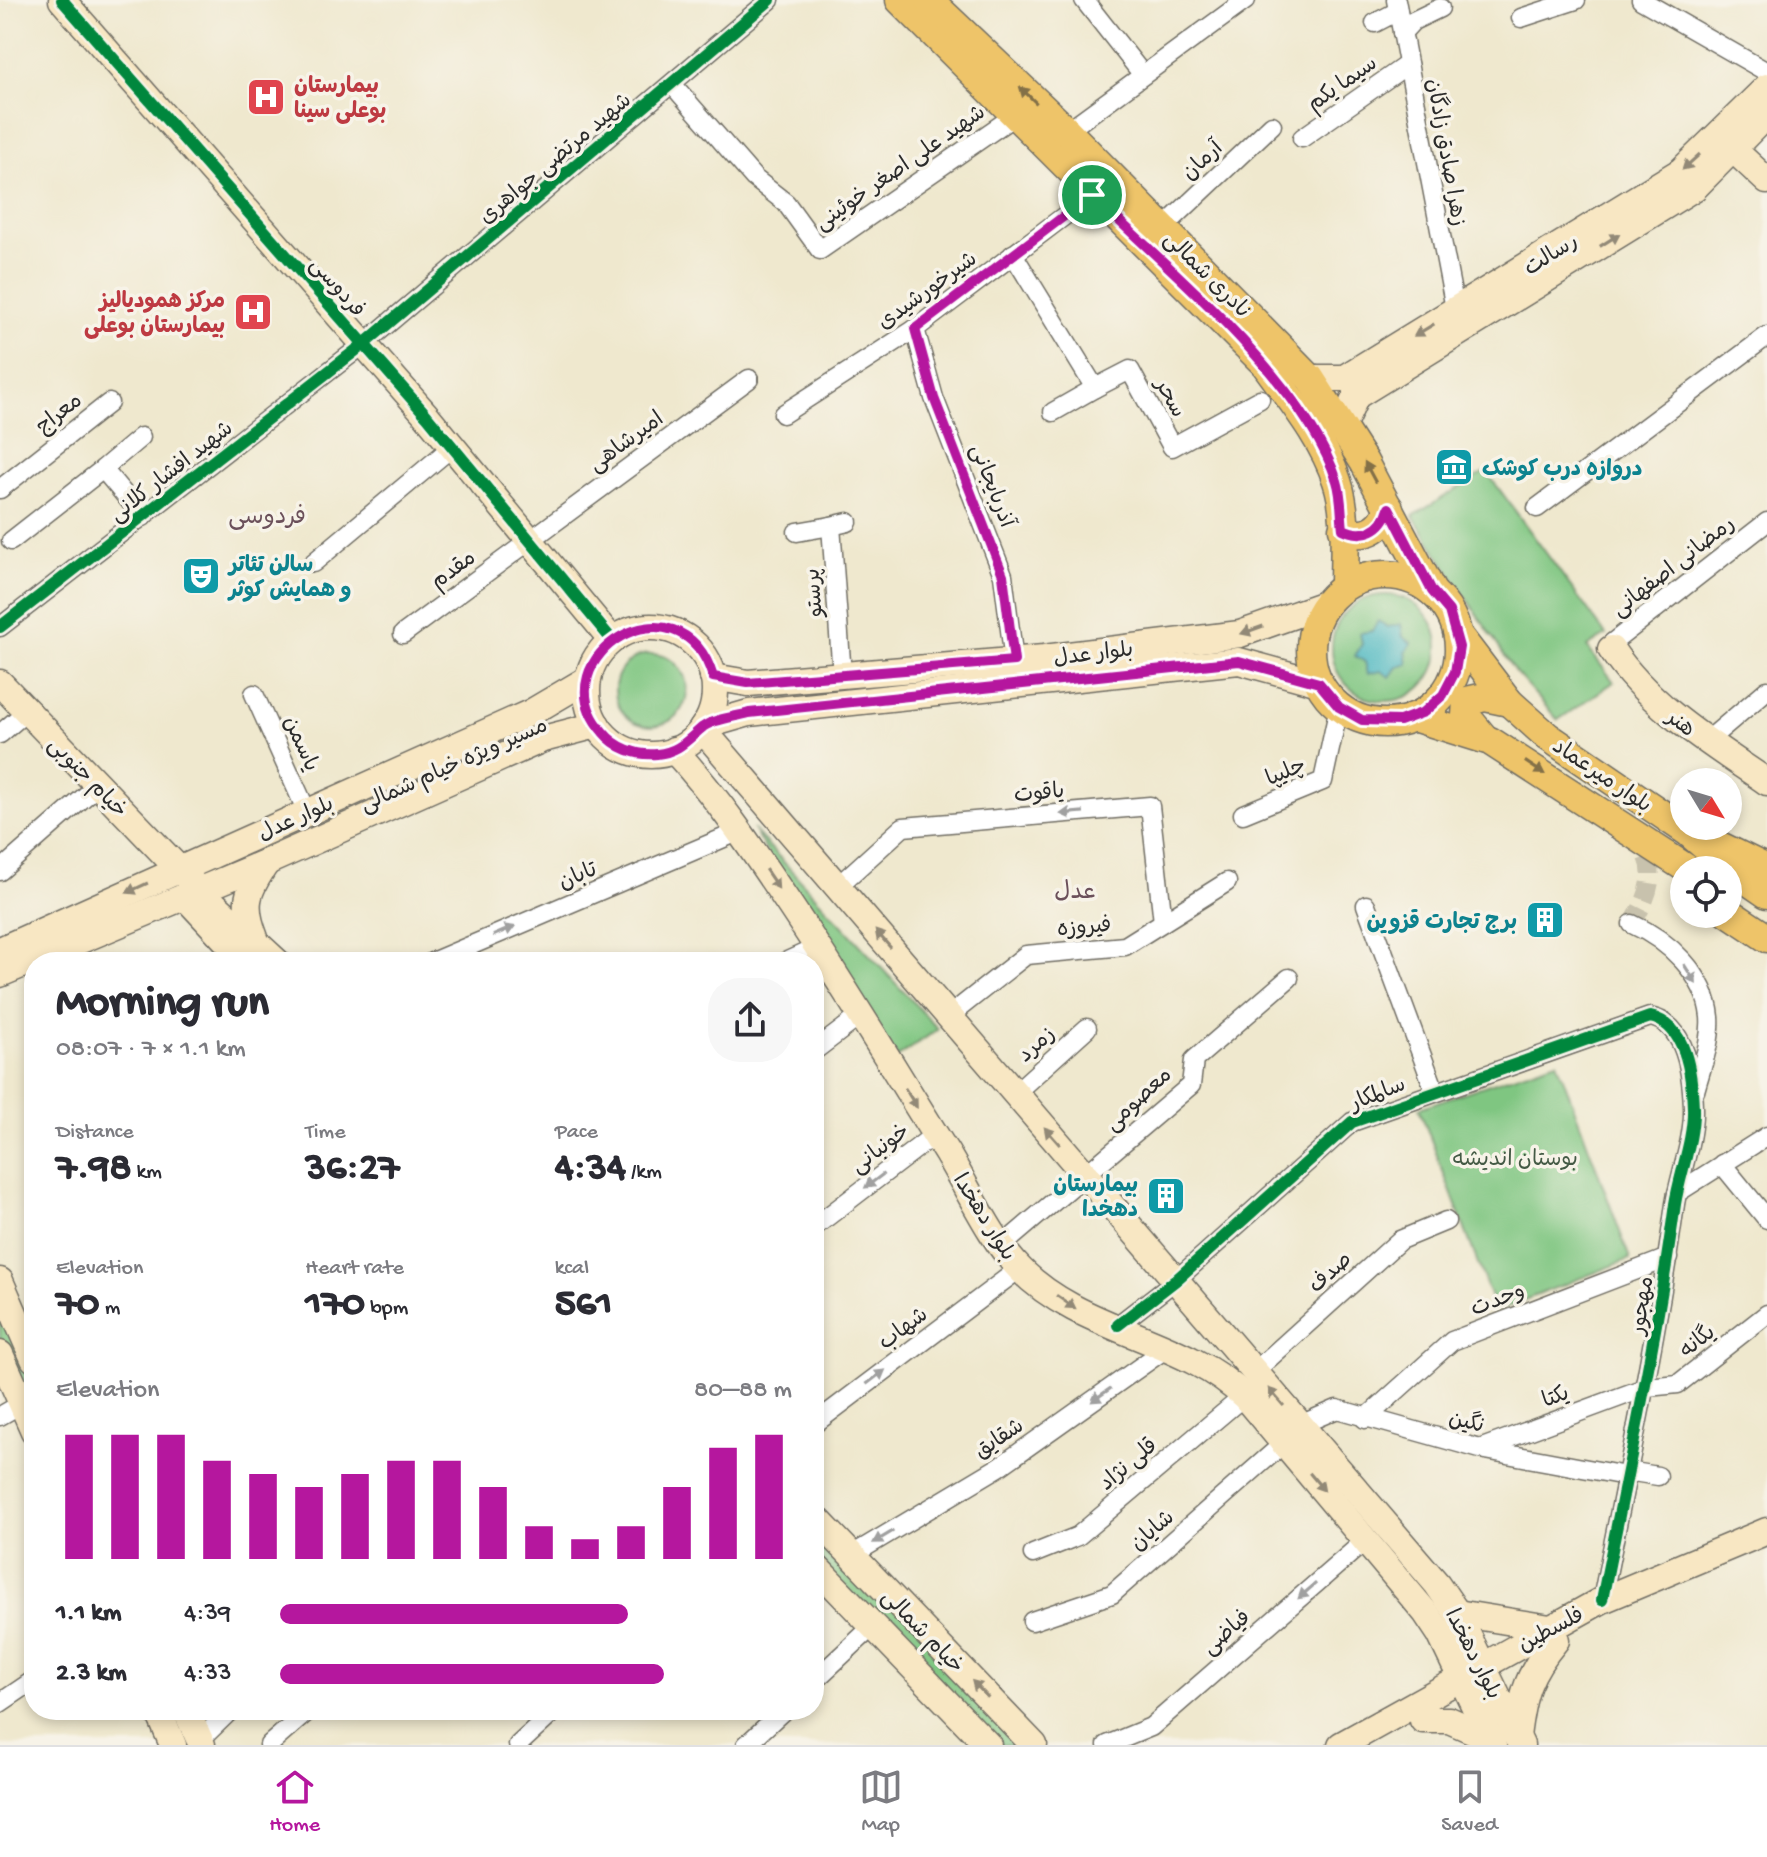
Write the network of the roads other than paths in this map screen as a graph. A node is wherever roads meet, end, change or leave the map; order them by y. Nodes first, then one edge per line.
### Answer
1 (62, 0) edge
2 (770, 0) edge
3 (900, 0) edge
4 (929, 0) edge
5 (1084, 0) edge
6 (1246, 0) edge
7 (1576, 0) edge
8 (1641, 0) edge
9 (1397, 6) edge
10 (1440, 8) dead end
11 (1521, 18) dead end
12 (1375, 23) dead end
13 (1402, 33) junction
14 (1408, 64) junction
15 (1767, 72) edge
16 (1143, 75) junction
17 (672, 84) junction
18 (1767, 87) edge
19 (1767, 114) edge
20 (1014, 116) junction
21 (1272, 125) dead end
22 (1067, 131) junction
23 (1302, 138) dead end
24 (1726, 142) junction
25 (1767, 181) edge
26 (1092, 195) junction
27 (1163, 228) junction
28 (1013, 254) junction
29 (1459, 322) junction
30 (915, 329) junction
31 (1767, 336) edge
32 (364, 344) junction
33 (1310, 378) junction
34 (749, 379) dead end
35 (1095, 388) junction
36 (1260, 399) dead end
37 (109, 403) dead end
38 (1053, 412) dead end
39 (783, 414) dead end
40 (1343, 425) junction
41 (141, 437) dead end
42 (452, 447) junction
43 (103, 469) junction
44 (0, 489) edge
45 (1389, 508) junction
46 (1537, 508) dead end
47 (143, 517) junction
48 (1767, 522) edge
49 (1343, 529) junction
50 (797, 532) dead end
51 (11, 541) dead end
52 (530, 541) junction
53 (313, 563) dead end
54 (1432, 591) junction
55 (1335, 595) junction
56 (0, 627) edge
57 (403, 634) dead end
58 (1458, 635) junction
59 (612, 640) junction
60 (1611, 649) joint
61 (1014, 661) junction
62 (842, 675) junction
63 (713, 677) junction
64 (0, 683) edge
65 (588, 683) junction
66 (1319, 683) junction
67 (1767, 690) edge
68 (254, 694) dead end
69 (1509, 702) junction
70 (1339, 707) junction
71 (27, 711) junction
72 (1413, 717) junction
73 (597, 725) junction
74 (703, 728) junction
75 (0, 734) edge
76 (1485, 739) junction
77 (1707, 741) junction
78 (674, 750) junction
79 (1767, 782) edge
80 (98, 785) junction
81 (716, 795) junction
82 (307, 812) junction
83 (1243, 814) dead end
84 (1670, 820) edge
85 (740, 831) junction
86 (1697, 840) edge
87 (1705, 840) edge
88 (1670, 861) edge
89 (267, 862) junction
90 (1767, 869) edge
91 (0, 871) edge
92 (830, 877) junction
93 (1227, 882) dead end
94 (191, 890) junction
95 (1767, 894) edge
96 (1742, 902) edge
97 (1366, 905) dead end
98 (1767, 919) edge
99 (1742, 921) edge
100 (1163, 922) junction
101 (1632, 924) dead end
102 (1767, 938) edge
103 (818, 947) junction
104 (0, 950) edge
105 (53, 952) edge
106 (252, 952) edge
107 (456, 952) edge
108 (807, 952) edge
109 (821, 952) edge
110 (824, 957) edge
111 (24, 964) edge
112 (0, 974) edge
113 (1289, 978) dead end
114 (860, 1016) junction
115 (949, 1016) junction
116 (1664, 1020) joint
117 (1087, 1028) dead end
118 (824, 1043) edge
119 (1435, 1091) junction
120 (1015, 1093) junction
121 (1692, 1101) junction
122 (934, 1135) junction
123 (1767, 1136) edge
124 (1722, 1164) junction
125 (1087, 1177) junction
126 (1677, 1193) junction
127 (824, 1219) edge
128 (1767, 1219) edge
129 (1446, 1221) dead end
130 (1003, 1245) junction
131 (1668, 1258) junction
132 (1019, 1269) junction
133 (1176, 1280) junction
134 (0, 1281) edge
135 (1767, 1314) edge
136 (24, 1323) edge
137 (1118, 1325) junction
138 (1164, 1350) junction
139 (0, 1354) edge
140 (1249, 1384) junction
141 (1647, 1387) junction
142 (11, 1410) edge
143 (824, 1416) edge
144 (1365, 1419) junction
145 (1292, 1434) junction
146 (1480, 1449) junction
147 (1627, 1474) junction
148 (1658, 1476) dead end
149 (824, 1526) edge
150 (1767, 1531) edge
151 (1366, 1540) junction
152 (1767, 1545) edge
153 (1033, 1554) dead end
154 (852, 1555) junction
155 (824, 1576) edge
156 (1606, 1606) junction
157 (1457, 1613) junction
158 (1032, 1621) dead end
159 (872, 1627) junction
160 (1440, 1634) junction
161 (1553, 1634) junction
162 (824, 1672) edge
163 (1476, 1679) junction
164 (24, 1687) edge
165 (0, 1703) edge
166 (1418, 1712) junction
167 (161, 1720) edge
168 (191, 1720) edge
169 (222, 1720) edge
170 (298, 1720) edge
171 (545, 1720) edge
172 (773, 1720) edge
173 (1505, 1741) edge
174 (201, 1742) edge
175 (167, 1743) edge
176 (980, 1743) edge
177 (269, 1745) edge
178 (518, 1745) edge
179 (746, 1745) edge
180 (1034, 1745) edge
181 (1107, 1745) edge
182 (1341, 1745) edge
183 (1376, 1745) edge

1 - 32 main road, فردوسی
2 - 17 street, شهید مرتضی جواهری
3 - 20 main road, نادری شمالی
22 -> 4 main road, نادری شمالی
5 - 16 street
6 - 16 street
7 - 11 street
8 - 15 street
9 - 12 street
9 - 13 street, زهرا صادق زادگان
10 - 13 street
13 - 14 street, زهرا صادق زادگان
14 - 23 street, سیما یکم
14 - 29 street, زهرا صادق زادگان
16 - 22 street
17 - 20 street, شهید علی اصغر خوئینی
17 - 32 street, شهید مرتضی جواهری
18 - 24 main road, رسالت
19 - 24 main road, رسالت
20 - 26 main road, نادری شمالی
21 - 27 street, آرمان
22 - 27 main road, نادری شمالی
24 - 25 main road
24 - 29 main road, رسالت
26 - 28 street, شیرخورشیدی
26 - 49 main road, نادری شمالی
27 - 33 main road, نادری شمالی
28 - 30 street, شیرخورشیدی
28 - 35 street
29 -> 33 main road, رسالت
29 - 40 main road, رسالت
30 - 39 street, شیرخورشیدی
30 - 61 street, آذربایجانی
31 - 46 street
32 - 42 main road, فردوسی
32 - 47 street, شهید افشار کلانی
33 - 40 main road, نادری شمالی
34 - 52 street, امیرشاهی
35 - 36 street, سحر
35 - 38 street
37 - 44 street, معراج
45 -> 40 main road, نادری شمالی
41 - 43 street
42 - 52 main road, فردوسی
42 - 53 street
43 - 47 street
43 - 51 street
45 - 49 main road
45 - 54 main road, نادری شمالی
47 - 56 street, شهید افشار کلانی
48 - 60 street, رمضانی اصفهانی
49 - 55 main road, نادری شمالی
50 - 62 street, پرستو
52 - 57 street, مقدم
52 - 59 main road, فردوسی
54 - 55 main road
54 - 58 main road
55 -> 61 main road, بلوار عدل
55 - 66 main road
58 - 69 main road, بلوار میرعماد
58 - 72 main road
59 - 63 main road
59 - 65 main road
60 - 77 main road, هنر
61 - 62 main road, بلوار عدل
62 - 63 main road, بلوار عدل
63 - 74 main road
64 - 71 main road, خیام جنوبی
65 - 73 main road
65 - 82 main road, بلوار عدل
65 - 94 main road, مسیر ویژه خیام شمالی
66 - 70 main road
66 - 74 main road, بلوار عدل
67 - 77 street
68 - 82 street, یاسمن
69 - 76 main road
69 - 84 main road, بلوار میرعماد
70 - 72 main road
70 - 83 street, چلیپا
71 - 75 street
71 - 80 main road, خیام جنوبی
72 - 76 main road, بلوار میرعماد
73 - 78 main road
73 - 89 main road, بلوار عدل
74 - 78 main road
74 - 92 main road, بلوار دهخدا
76 -> 88 main road, بلوار میرعماد
77 - 79 main road, هنر
78 - 81 main road, بلوار دهخدا
80 - 91 street
80 - 94 main road, خیام جنوبی
81 - 85 main road, بلوار دهخدا
81 - 92 main road
82 - 94 main road, بلوار عدل
85 -> 103 main road, بلوار دهخدا
107 -> 85 street, تابان
86 - 95 main road, بلوار میرعماد
87 - 90 main road
89 - 94 main road, بلوار عدل
89 - 106 main road
100 -> 92 street, یاقوت
115 -> 92 main road, بلوار دهخدا
93 - 100 street, فیروزه
94 -> 104 main road, بلوار عدل
94 - 105 main road, بلوار عدل
94 - 106 main road
96 - 98 main road
97 - 119 street
99 - 102 main road
100 - 115 street, فیروزه
101 -> 121 street
103 - 108 street
103 - 109 main road, بلوار دهخدا
110 - 114 main road, بلوار دهخدا
111 - 112 main road, بلوار عدل
113 - 125 street, معصومی
114 - 118 street
114 -> 122 main road, بلوار دهخدا
115 - 120 main road, بلوار دهخدا
116 - 119 street, سالمکار
116 - 121 street, مهجور
117 - 120 street, زمرد
119 - 133 street, سالمکار
125 -> 120 main road, بلوار دهخدا
121 - 126 street, مهجور
122 -> 127 street, خونبانی
122 - 130 main road, بلوار دهخدا
123 - 124 street
124 - 126 street
124 - 128 street
125 - 130 street, معصومی
125 - 133 main road, بلوار دهخدا
126 - 131 street, مهجور
129 - 140 street, صدف
130 - 132 main road, بلوار دهخدا
131 - 141 street, مهجور
131 - 144 street, وحدت
132 -> 137 main road, بلوار دهخدا
143 -> 132 street, شهاب
133 - 137 street, سالمکار
133 - 140 main road, بلوار دهخدا
134 - 136 main road
135 - 141 street, یگانه
137 - 138 main road, بلوار دهخدا
138 - 140 main road, بلوار دهخدا
138 -> 154 street, شقایق
139 - 142 main road
140 - 145 main road, بلوار دهخدا
140 - 153 street, قلی نژاد
141 - 146 street, یکتا
141 - 147 street, مهجور
144 - 145 street, نگین
144 - 146 street, نگین
145 -> 151 main road, بلوار دهخدا
145 - 157 main road, بلوار دهخدا
145 - 158 street, شایان
146 - 147 street, نگین
147 - 148 street, نگین
147 - 156 street, مهجور
149 - 154 main road, خیام شمالی
150 - 156 main road, فلسطین
151 - 160 main road, بلوار دهخدا
151 -> 181 street, فیاضی
152 - 156 main road, فلسطین
180 -> 154 main road, خیام شمالی
155 - 159 main road, خیام شمالی
156 - 161 main road, فلسطین
157 - 161 main road
157 - 163 main road, بلوار دهخدا
159 - 162 street
159 - 176 main road, خیام شمالی
160 - 163 main road, بلوار دهخدا
160 - 166 main road
161 - 163 main road, فلسطین
161 - 173 main road
163 - 166 main road
163 - 173 main road, بلوار دهخدا
164 - 165 street
166 - 173 main road
166 - 182 main road
166 - 183 main road
167 - 175 main road
168 - 174 main road
169 - 174 street
170 - 177 street
171 - 178 street
172 - 179 street

